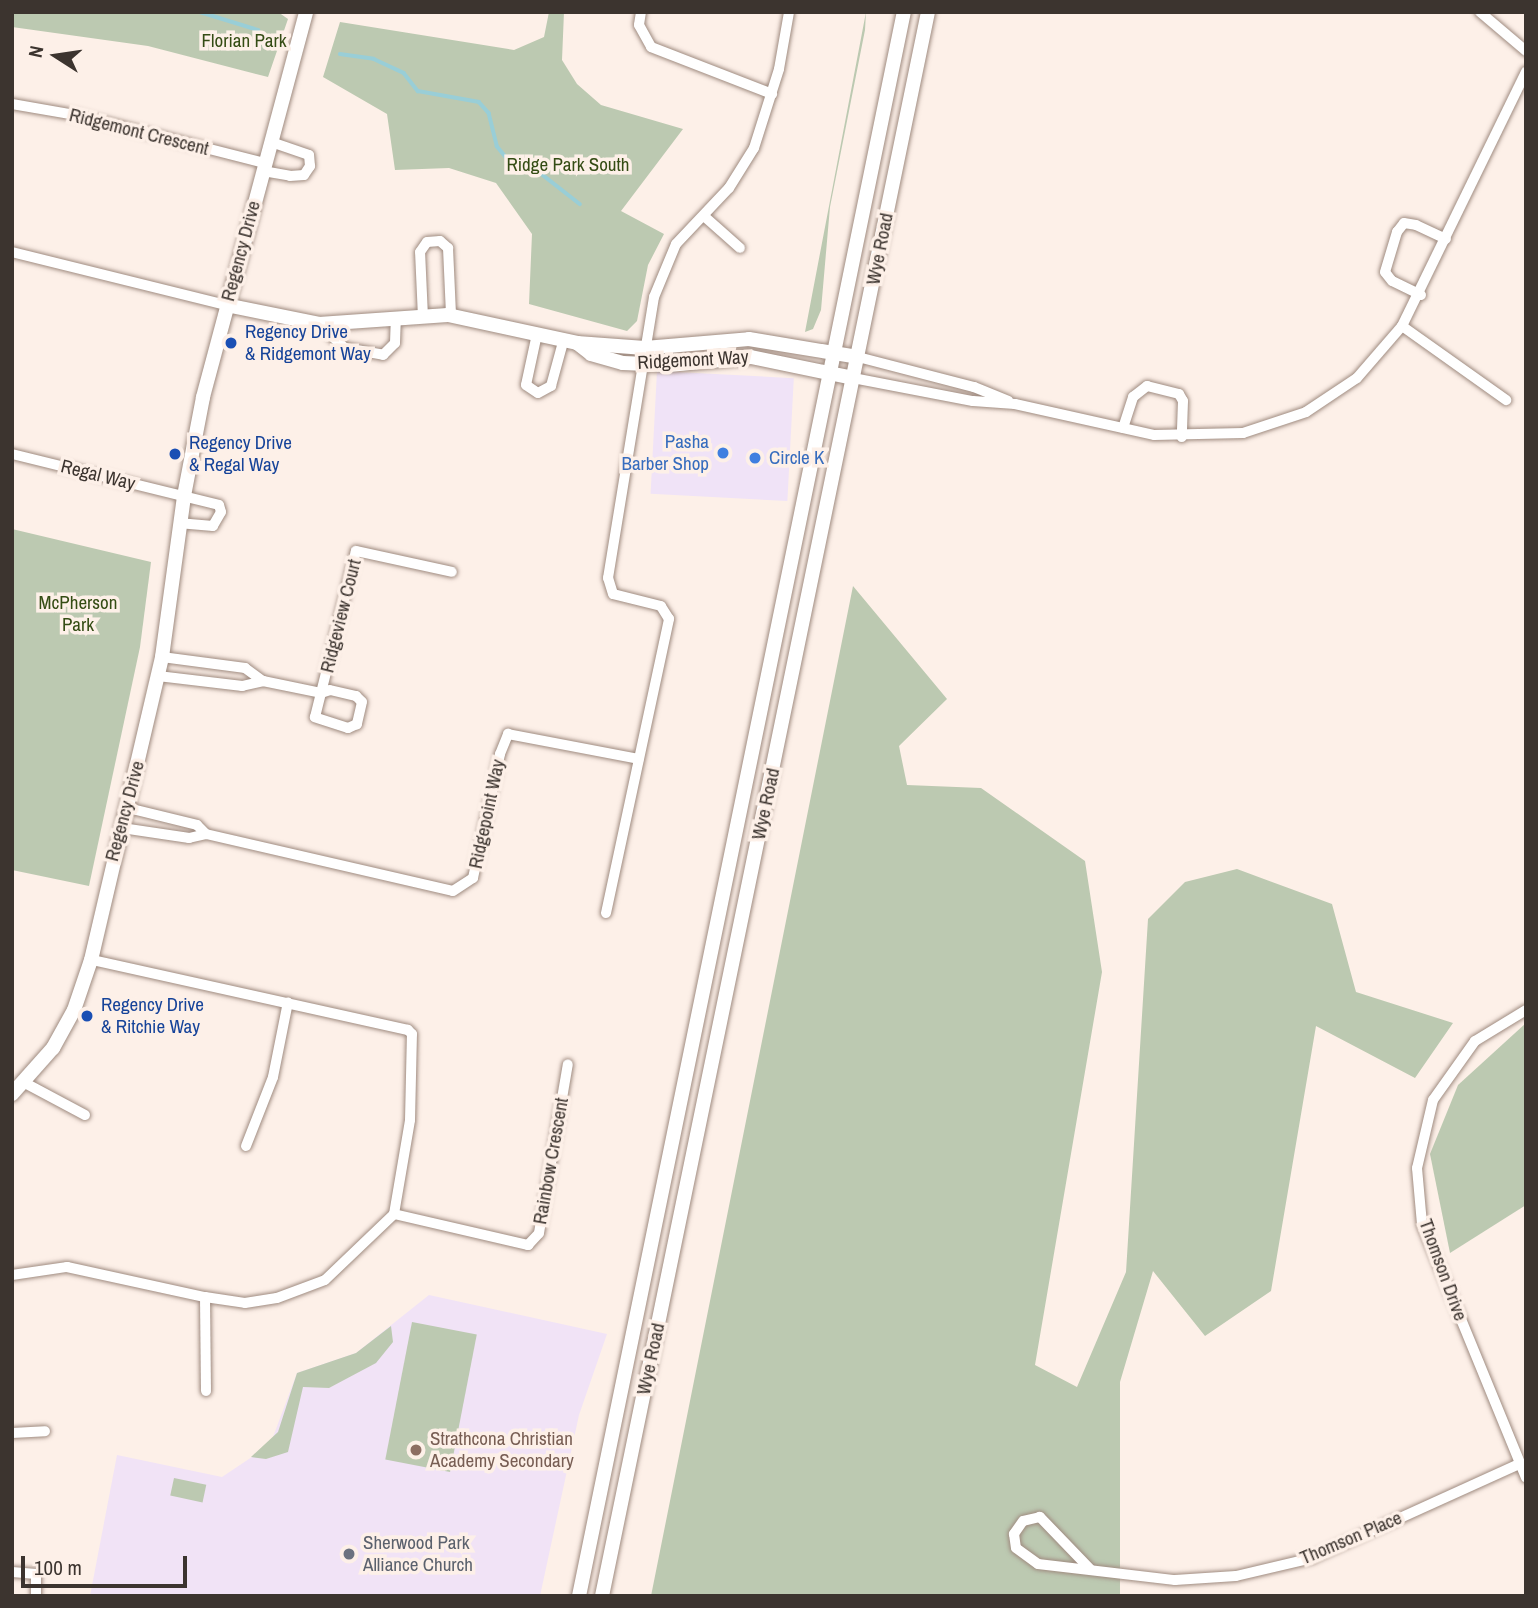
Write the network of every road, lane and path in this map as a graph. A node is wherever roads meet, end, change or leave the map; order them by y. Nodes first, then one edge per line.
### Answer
1 (306, 12) edge
2 (641, 12) edge
3 (789, 12) edge
4 (904, 12) edge
5 (928, 12) edge
6 (1480, 12) edge
7 (1526, 51) edge
8 (1526, 72) edge
9 (772, 94) junction
10 (12, 104) edge
11 (271, 142) junction
12 (264, 167) junction
13 (704, 216) junction
14 (1446, 239) junction
15 (740, 248) dead end
16 (12, 252) edge
17 (1421, 295) junction
18 (226, 304) junction
19 (451, 315) junction
20 (423, 317) junction
21 (396, 319) junction
22 (319, 324) junction
23 (1402, 326) junction
24 (537, 334) junction
25 (570, 342) junction
26 (645, 348) junction
27 (834, 352) junction
28 (858, 357) junction
29 (643, 365) junction
30 (829, 373) junction
31 (853, 378) junction
32 (1506, 400) dead end
33 (1015, 404) junction
34 (1123, 428) junction
35 (1182, 437) junction
36 (12, 454) edge
37 (184, 496) junction
38 (181, 523) junction
39 (452, 572) dead end
40 (162, 657) junction
41 (158, 676) junction
42 (263, 681) junction
43 (321, 693) junction
44 (639, 759) junction
45 (128, 808) junction
46 (122, 828) junction
47 (206, 834) junction
48 (606, 913) dead end
49 (91, 960) junction
50 (288, 1002) junction
51 (1526, 1010) edge
52 (568, 1064) dead end
53 (25, 1083) junction
54 (12, 1094) edge
55 (85, 1115) dead end
56 (246, 1146) dead end
57 (394, 1214) junction
58 (12, 1275) edge
59 (205, 1297) junction
60 (206, 1391) dead end
61 (45, 1431) dead end
62 (12, 1433) edge
63 (1519, 1464) junction
64 (1526, 1478) edge
65 (1091, 1570) junction
66 (12, 1572) edge
67 (36, 1596) edge
68 (579, 1596) edge
69 (603, 1596) edge

1 - 11 main road, Regency Drive
2 - 9 street
3 - 9 street
4 - 27 main road, Wye Road
5 - 28 main road, Wye Road
6 - 7 street
8 - 14 street
9 - 13 street
10 - 12 street, Ridgemont Crescent
11 - 12 main road, Regency Drive
11 - 12 street
12 - 18 main road, Regency Drive
13 - 15 street
13 - 26 street
14 - 17 street
14 - 17 street
16 - 18 street
17 - 23 street
18 - 22 main road, Ridgemont Way
18 - 37 main road, Regency Drive
19 - 20 main road, Ridgemont Way
19 - 20 street
19 - 24 main road, Ridgemont Way
20 - 21 main road, Ridgemont Way
21 - 22 main road, Ridgemont Way
21 - 22 street
23 - 32 street
23 - 35 street
24 - 25 main road, Ridgemont Way
24 - 25 street
25 - 26 main road, Ridgemont Way
25 - 29 main road, Ridgemont Way
26 - 27 main road, Ridgemont Way
26 - 29 street
27 - 28 main road, Ridgemont Way
27 - 30 main road, Wye Road
28 - 31 main road, Wye Road
28 - 33 street
29 - 30 main road, Ridgemont Way
29 - 44 street
30 - 31 main road, Ridgemont Way
30 - 68 main road, Wye Road
31 - 33 street
31 - 69 main road, Wye Road
33 - 34 street
34 - 35 street
34 - 35 street
36 - 37 street, Regal Way
37 - 38 main road, Regency Drive
37 - 38 street
38 - 40 main road, Regency Drive
39 - 43 street, Ridgeview Court
40 - 41 main road, Regency Drive
40 - 42 street, Ridgeview Court
41 - 42 street, Ridgeview Court
41 - 45 main road, Regency Drive
42 - 43 street, Ridgeview Court
43 - 43 street, Ridgeview Court
44 - 47 street, Ridgepoint Way
44 - 48 street
45 - 46 main road, Regency Drive
45 - 47 street, Ridgepoint Way
46 - 47 street, Ridgepoint Way
46 - 49 main road, Regency Drive
49 - 50 street
49 - 53 main road, Regency Drive
50 - 56 street
50 - 57 street
51 - 63 street, Thomson Drive
52 - 57 street, Rainbow Crescent
53 - 54 main road, Regency Drive
53 - 55 street
57 - 59 street
58 - 59 street
59 - 60 street
61 - 62 street
63 - 64 street, Thomson Drive
63 - 65 street, Thomson Place
65 - 65 street, Thomson Place
66 - 67 street

